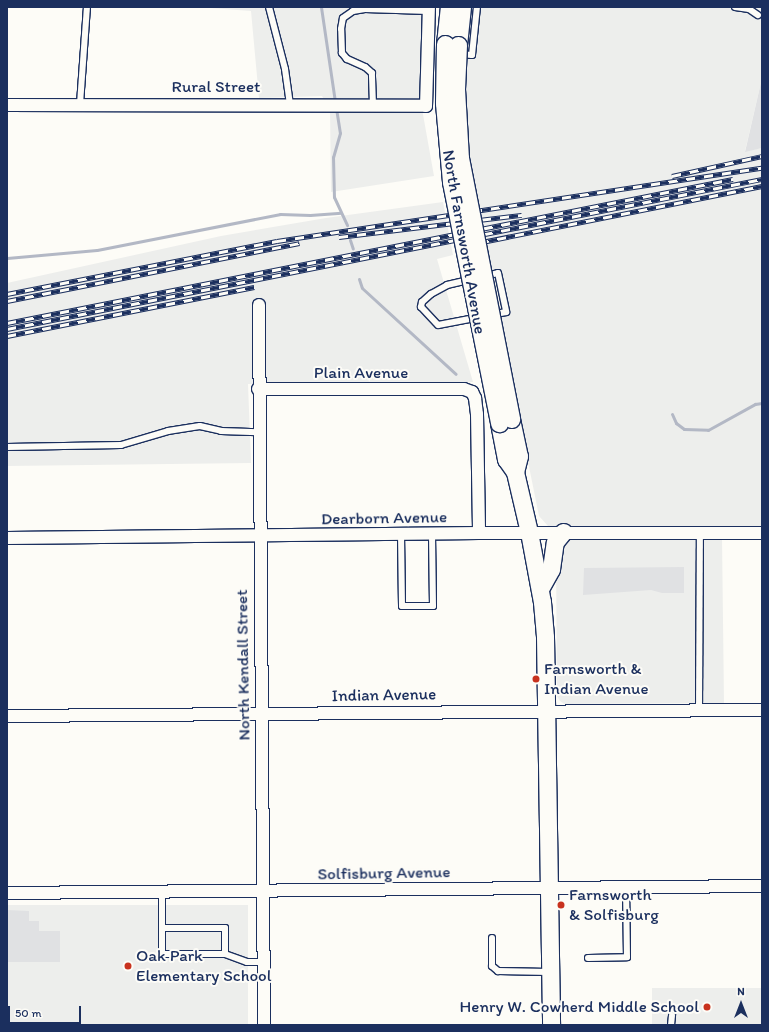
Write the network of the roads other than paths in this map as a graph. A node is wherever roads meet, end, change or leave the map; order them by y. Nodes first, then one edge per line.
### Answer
1 (87, 7) edge
2 (268, 7) edge
3 (449, 7) edge
4 (462, 7) edge
5 (477, 7) edge
6 (735, 7) edge
7 (428, 9) edge
8 (758, 15) dead end
9 (452, 44) junction
10 (426, 52) junction
11 (80, 104) junction
12 (290, 104) junction
13 (7, 105) edge
14 (368, 105) junction
15 (259, 305) dead end
16 (421, 307) joint
17 (258, 390) junction
18 (258, 432) junction
19 (7, 447) edge
20 (529, 532) junction
21 (563, 532) junction
22 (479, 533) junction
23 (700, 533) junction
24 (762, 533) edge
25 (400, 534) junction
26 (432, 534) junction
27 (259, 537) junction
28 (7, 538) edge
29 (540, 589) junction
30 (548, 710) junction
31 (699, 710) junction
32 (762, 710) edge
33 (261, 714) junction
34 (7, 716) edge
35 (762, 886) edge
36 (626, 887) junction
37 (550, 888) junction
38 (162, 892) junction
39 (262, 892) junction
40 (7, 893) edge
41 (162, 928) junction
42 (492, 938) dead end
43 (225, 954) junction
44 (588, 958) dead end
45 (263, 962) junction
46 (550, 972) junction
47 (672, 1015) dead end
48 (264, 1025) edge
49 (551, 1025) edge
50 (672, 1025) edge

1 - 11 lane
2 - 12 lane
3 - 9 main road, North Farnsworth Avenue
4 - 9 main road, North Farnsworth Avenue
5 - 10 lane
6 - 8 lane
7 - 10 street
7 - 14 lane
9 - 20 main road, North Farnsworth Avenue, bridge
10 - 14 street, Rural Street
11 - 12 street, Rural Street
11 - 13 street, Rural Street
12 - 14 street, Rural Street
15 - 17 street, North Kendall Street
16 - 16 lane
17 - 18 street, North Kendall Street
17 - 22 street, Plain Avenue
18 - 19 lane
18 - 27 street, North Kendall Street
20 - 21 street, Dearborn Avenue
20 - 22 street, Dearborn Avenue
20 - 29 main road, North Farnsworth Avenue
21 - 23 street, Dearborn Avenue
21 - 29 main road
22 - 26 street, Dearborn Avenue
23 - 24 street, Dearborn Avenue
23 - 31 lane
25 - 26 street, Dearborn Avenue
25 - 26 lane
25 - 27 street, Dearborn Avenue
27 - 28 street, Dearborn Avenue
27 - 33 street, North Kendall Street
29 - 30 main road, North Farnsworth Avenue
30 - 31 street, Indian Avenue
30 - 33 street, Indian Avenue
30 - 37 main road, North Farnsworth Avenue
31 - 32 street, Indian Avenue
33 - 34 street, Indian Avenue
33 - 39 street, North Kendall Street
35 - 36 street, Solfisburg Avenue
36 - 37 street, Solfisburg Avenue
36 - 44 lane
37 - 39 street, Solfisburg Avenue
37 - 46 main road, North Farnsworth Avenue
38 - 39 street, Solfisburg Avenue
38 - 40 street, Solfisburg Avenue
38 - 41 lane
39 - 45 street, North Kendall Street
41 - 43 lane
41 - 43 lane
42 - 46 lane
43 - 45 lane
45 - 48 street, North Kendall Street
46 - 49 main road, North Farnsworth Avenue
47 - 50 lane

